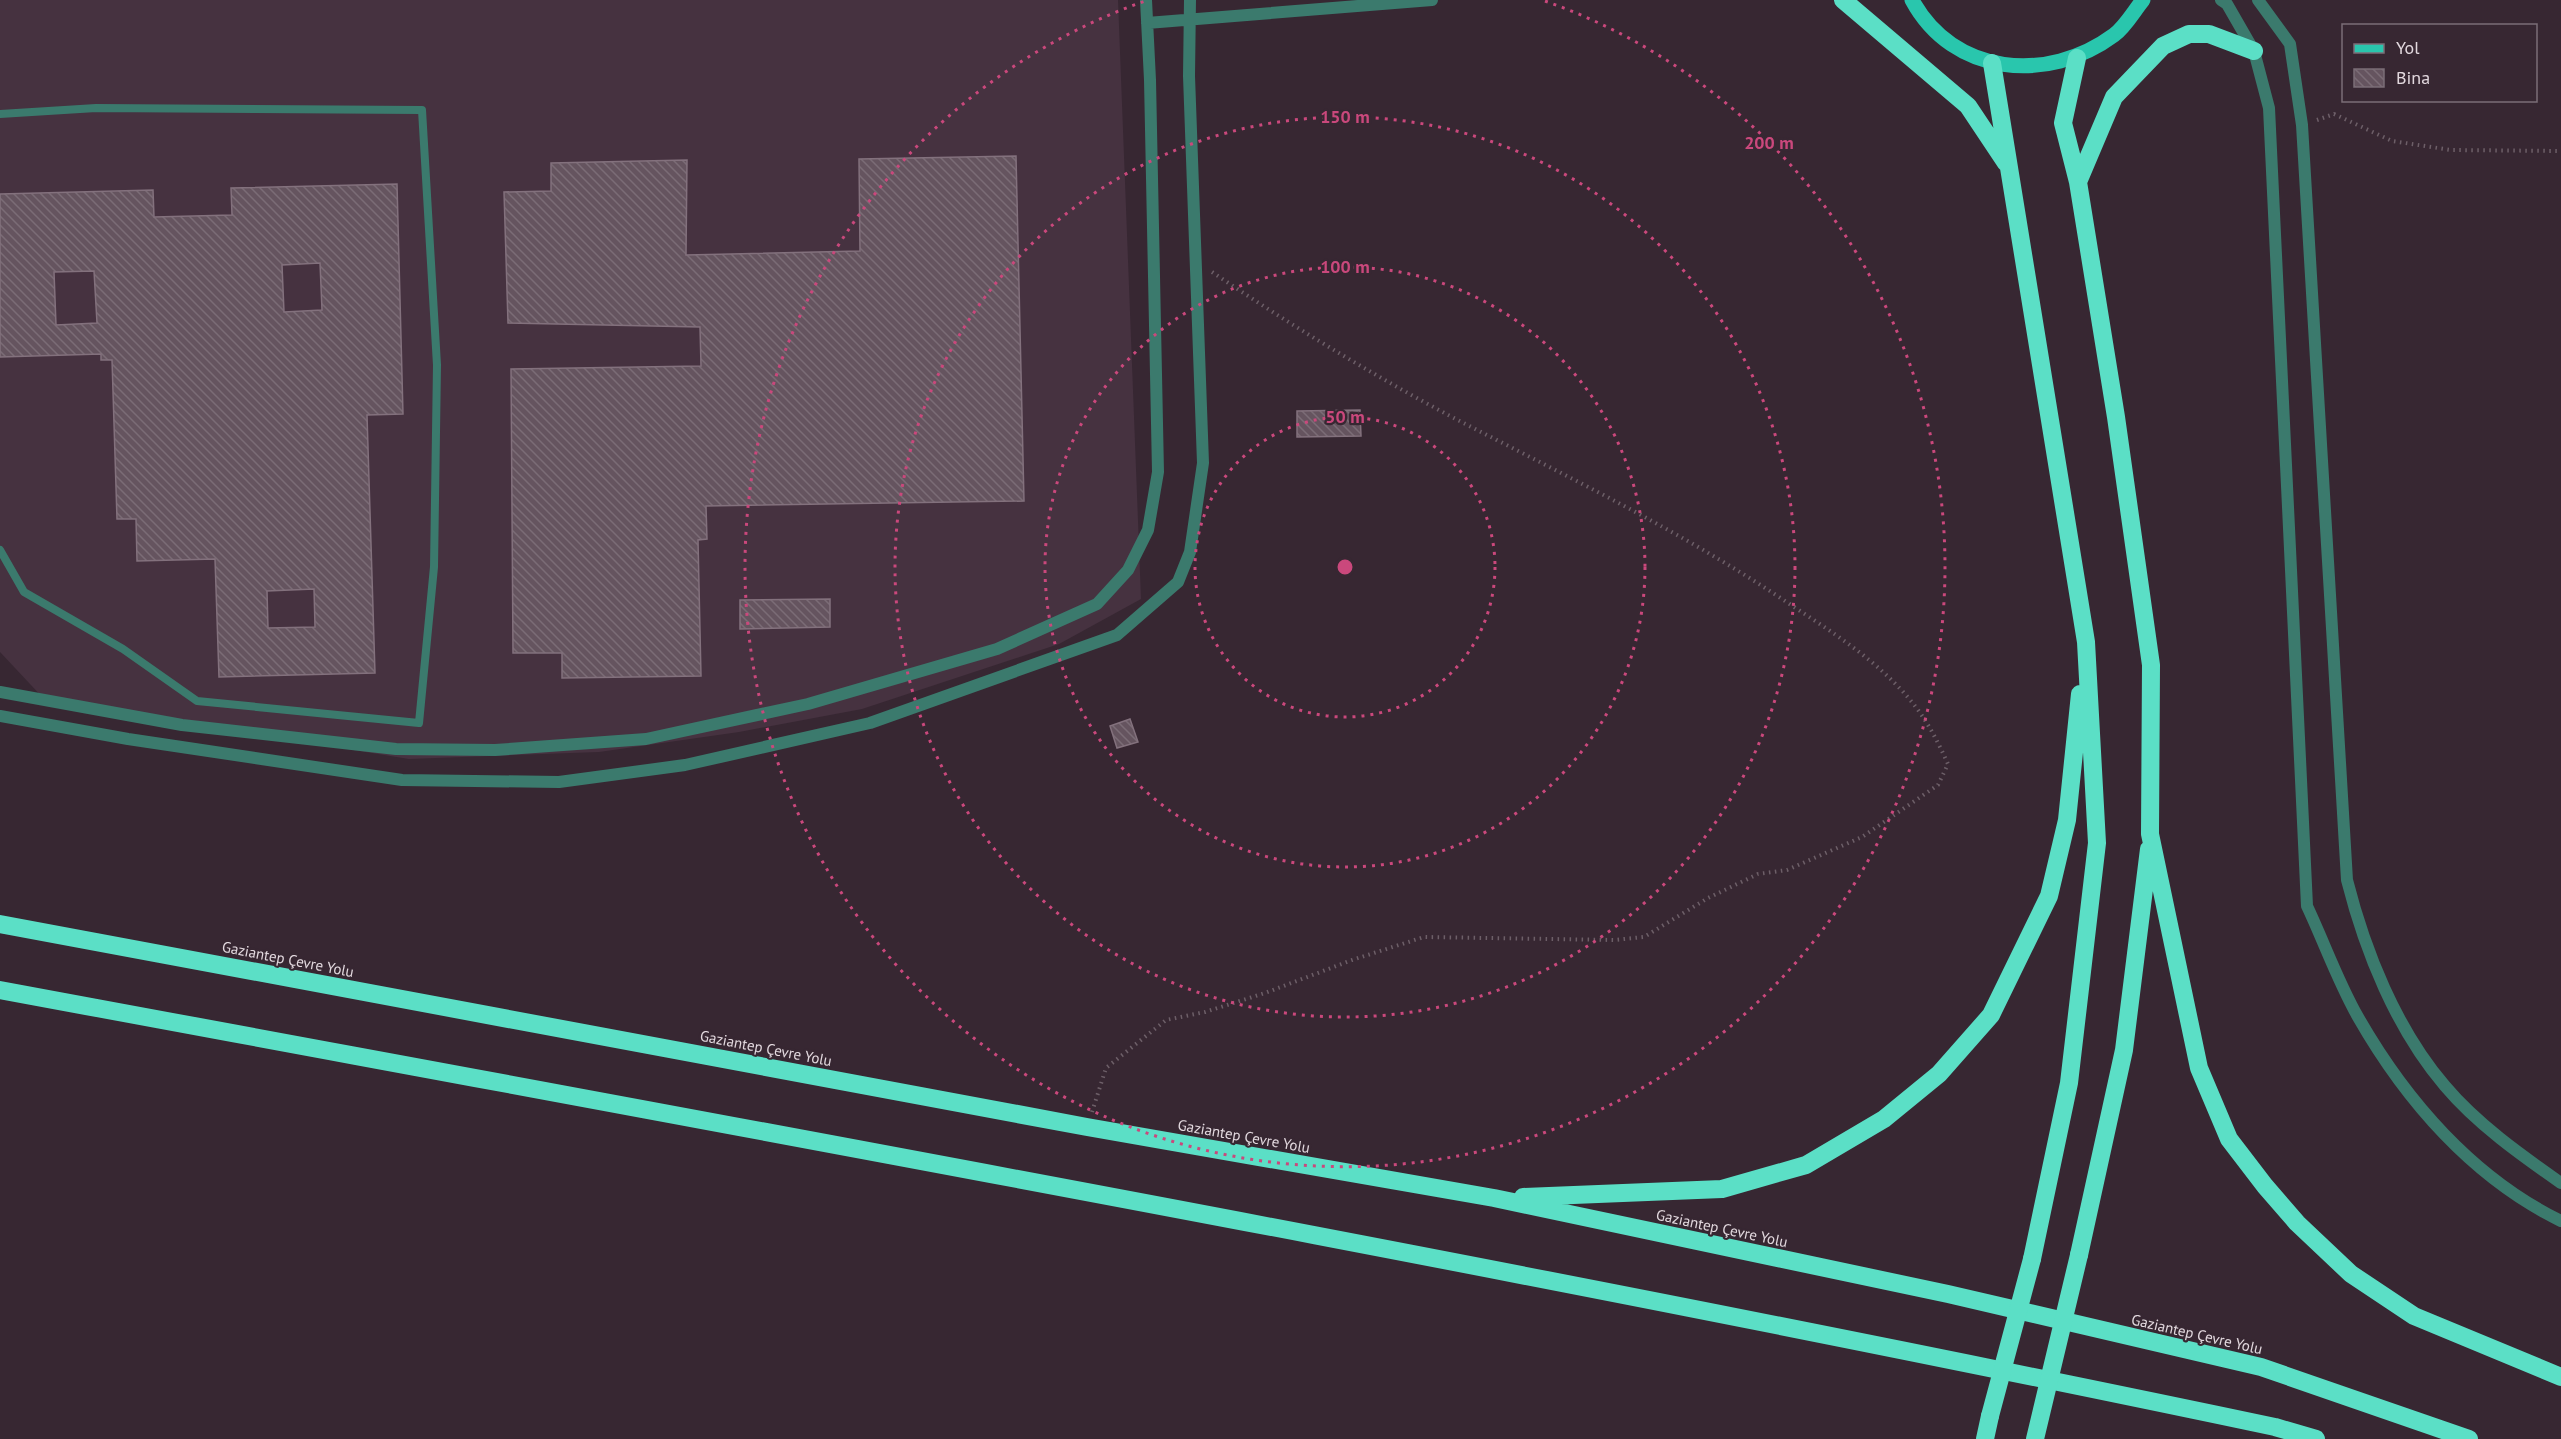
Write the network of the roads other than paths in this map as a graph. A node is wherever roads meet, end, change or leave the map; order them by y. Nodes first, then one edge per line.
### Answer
1 (1146, 0) edge
2 (1190, 0) edge
3 (1432, 0) edge
4 (1843, 0) edge
5 (1912, 0) edge
6 (2143, 0) edge
7 (2221, 0) edge
8 (2258, 0) edge
9 (1192, 20) junction
10 (1147, 23) junction
11 (2254, 51) junction
12 (2077, 58) junction
13 (1992, 63) junction
14 (0, 114) edge
15 (2010, 168) junction
16 (2078, 182) junction
17 (0, 550) edge
18 (2086, 642) junction
19 (0, 692) edge
20 (0, 716) edge
21 (2150, 834) junction
22 (0, 924) edge
23 (0, 990) edge
24 (2561, 1183) edge
25 (1494, 1198) junction
26 (2561, 1221) edge
27 (2561, 1377) edge
28 (2275, 1427) junction
29 (1985, 1439) edge
30 (2035, 1439) edge
31 (2298, 1439) edge
32 (2316, 1439) edge
33 (2469, 1439) edge

1 - 10 street
2 - 9 street
3 - 9 street
4 - 15 highway
5 - 13 main road
6 - 12 main road
7 - 11 street
8 - 24 street
9 - 10 street
9 - 20 street
10 - 19 street
11 - 16 highway
11 - 26 street
12 - 13 main road
12 - 16 highway
13 - 15 highway
14 - 17 lane
15 - 18 highway
16 - 21 highway
18 - 25 highway
18 - 29 highway, bridge
21 - 27 highway
21 - 30 highway, bridge
22 - 25 highway, Gaziantep Çevre Yolu
23 - 28 highway
25 - 33 highway, Gaziantep Çevre Yolu
28 - 31 highway
28 - 32 highway

